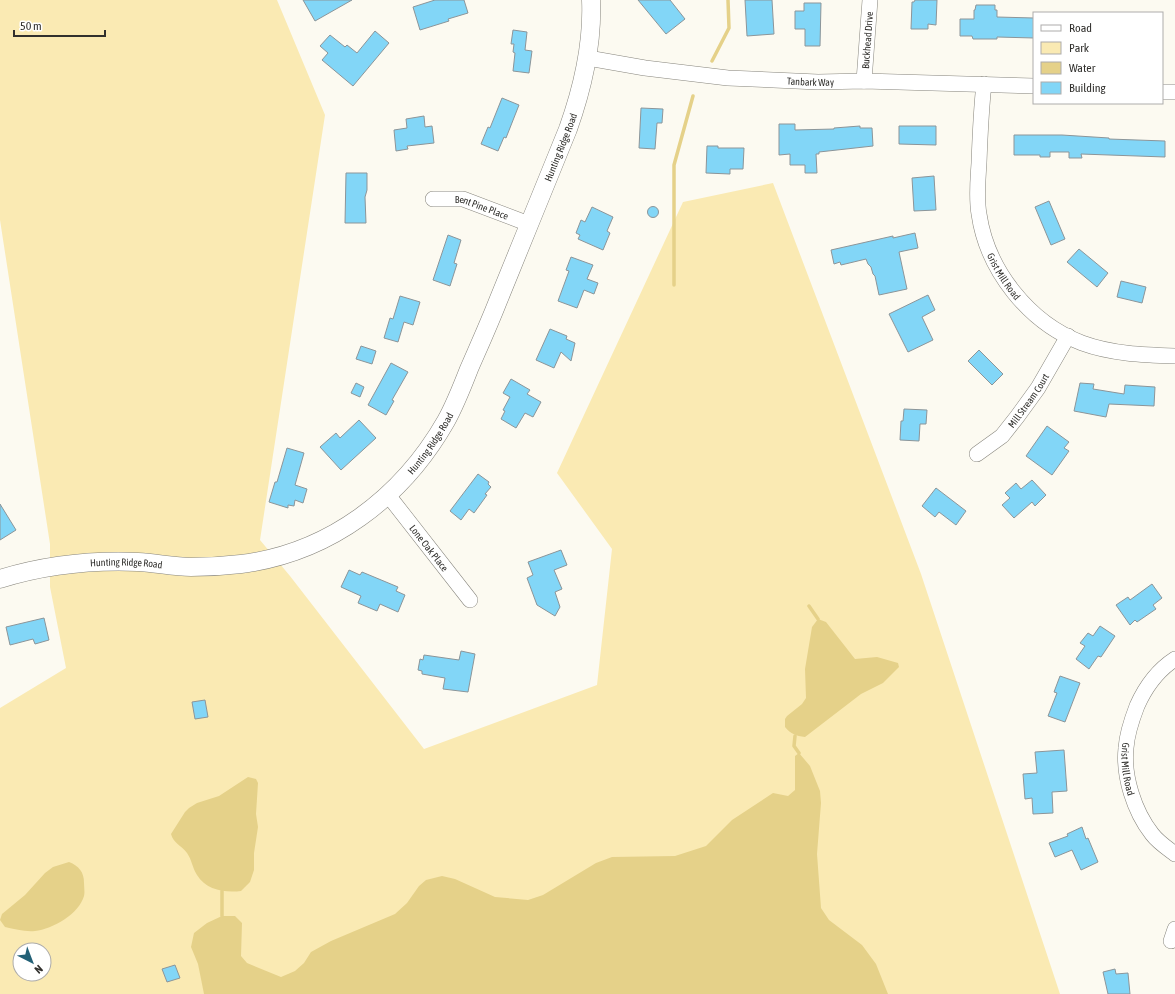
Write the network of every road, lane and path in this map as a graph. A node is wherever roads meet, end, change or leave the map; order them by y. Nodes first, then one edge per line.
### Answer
1 (591, 0) edge
2 (870, 0) edge
3 (588, 58) junction
4 (864, 81) junction
5 (984, 84) junction
6 (1033, 86) edge
7 (1163, 92) edge
8 (1175, 92) edge
9 (433, 199) dead end
10 (530, 224) junction
11 (1068, 336) junction
12 (1175, 356) edge
13 (977, 454) dead end
14 (388, 495) junction
15 (0, 579) edge
16 (470, 600) dead end
17 (1175, 659) edge
18 (1175, 854) edge

1 - 3 street, Hunting Ridge Road
2 - 4 street, Buckhead Drive
3 - 4 street, Tanbark Way
3 - 10 street, Hunting Ridge Road
4 - 5 street, Tanbark Way
5 - 6 street, Tanbark Way
5 - 11 street, Grist Mill Road
7 - 8 street
9 - 10 street, Bent Pine Place
10 - 14 street, Hunting Ridge Road
11 - 12 street, Grist Mill Road
11 - 13 street, Mill Stream Court
14 - 15 street, Hunting Ridge Road
14 - 16 street, Lone Oak Place
17 - 18 street, Grist Mill Road

